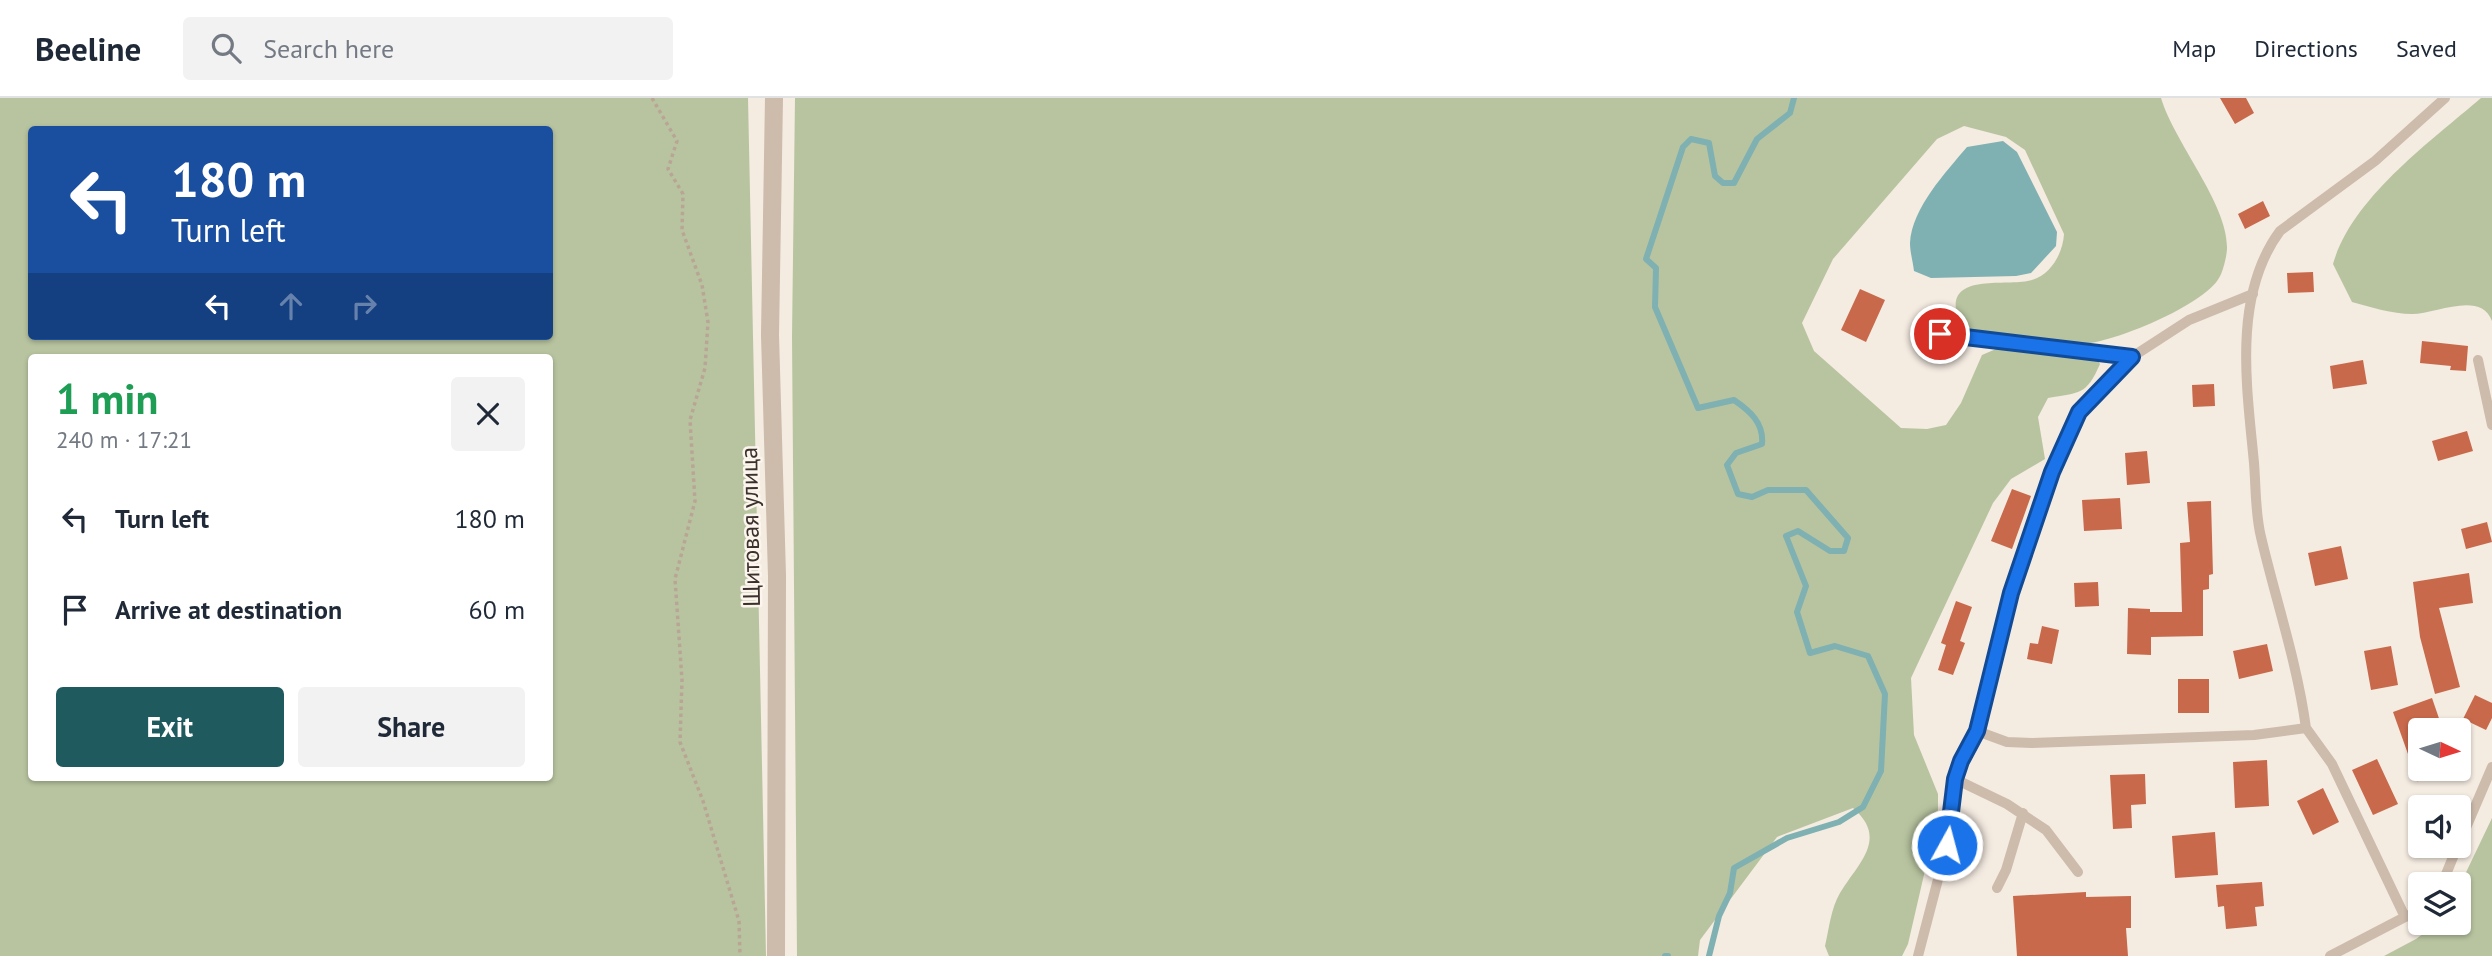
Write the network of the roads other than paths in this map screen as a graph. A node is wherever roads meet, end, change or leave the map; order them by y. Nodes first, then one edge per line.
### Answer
1 (774, 98) edge
2 (2445, 98) edge
3 (2253, 294) junction
4 (1940, 334) dead end
5 (2132, 357) junction
6 (2478, 360) dead end
7 (2492, 425) edge
8 (2306, 728) junction
9 (1977, 731) junction
10 (2492, 767) edge
11 (1955, 779) junction
12 (2023, 813) junction
13 (2471, 815) edge
14 (2078, 872) dead end
15 (1997, 888) dead end
16 (2408, 916) edge
17 (2405, 917) junction
18 (776, 956) edge
19 (1918, 956) edge
20 (2330, 956) edge

1 - 18 street, Щитовая улица
2 - 3 lane
3 - 5 lane
3 - 8 lane
4 - 5 lane
5 - 9 lane
6 - 7 lane
8 - 9 lane
8 - 17 lane
9 - 11 lane
10 - 13 lane
11 - 12 lane
11 - 19 lane
12 - 14 lane
12 - 15 lane
16 - 17 lane
17 - 20 lane

